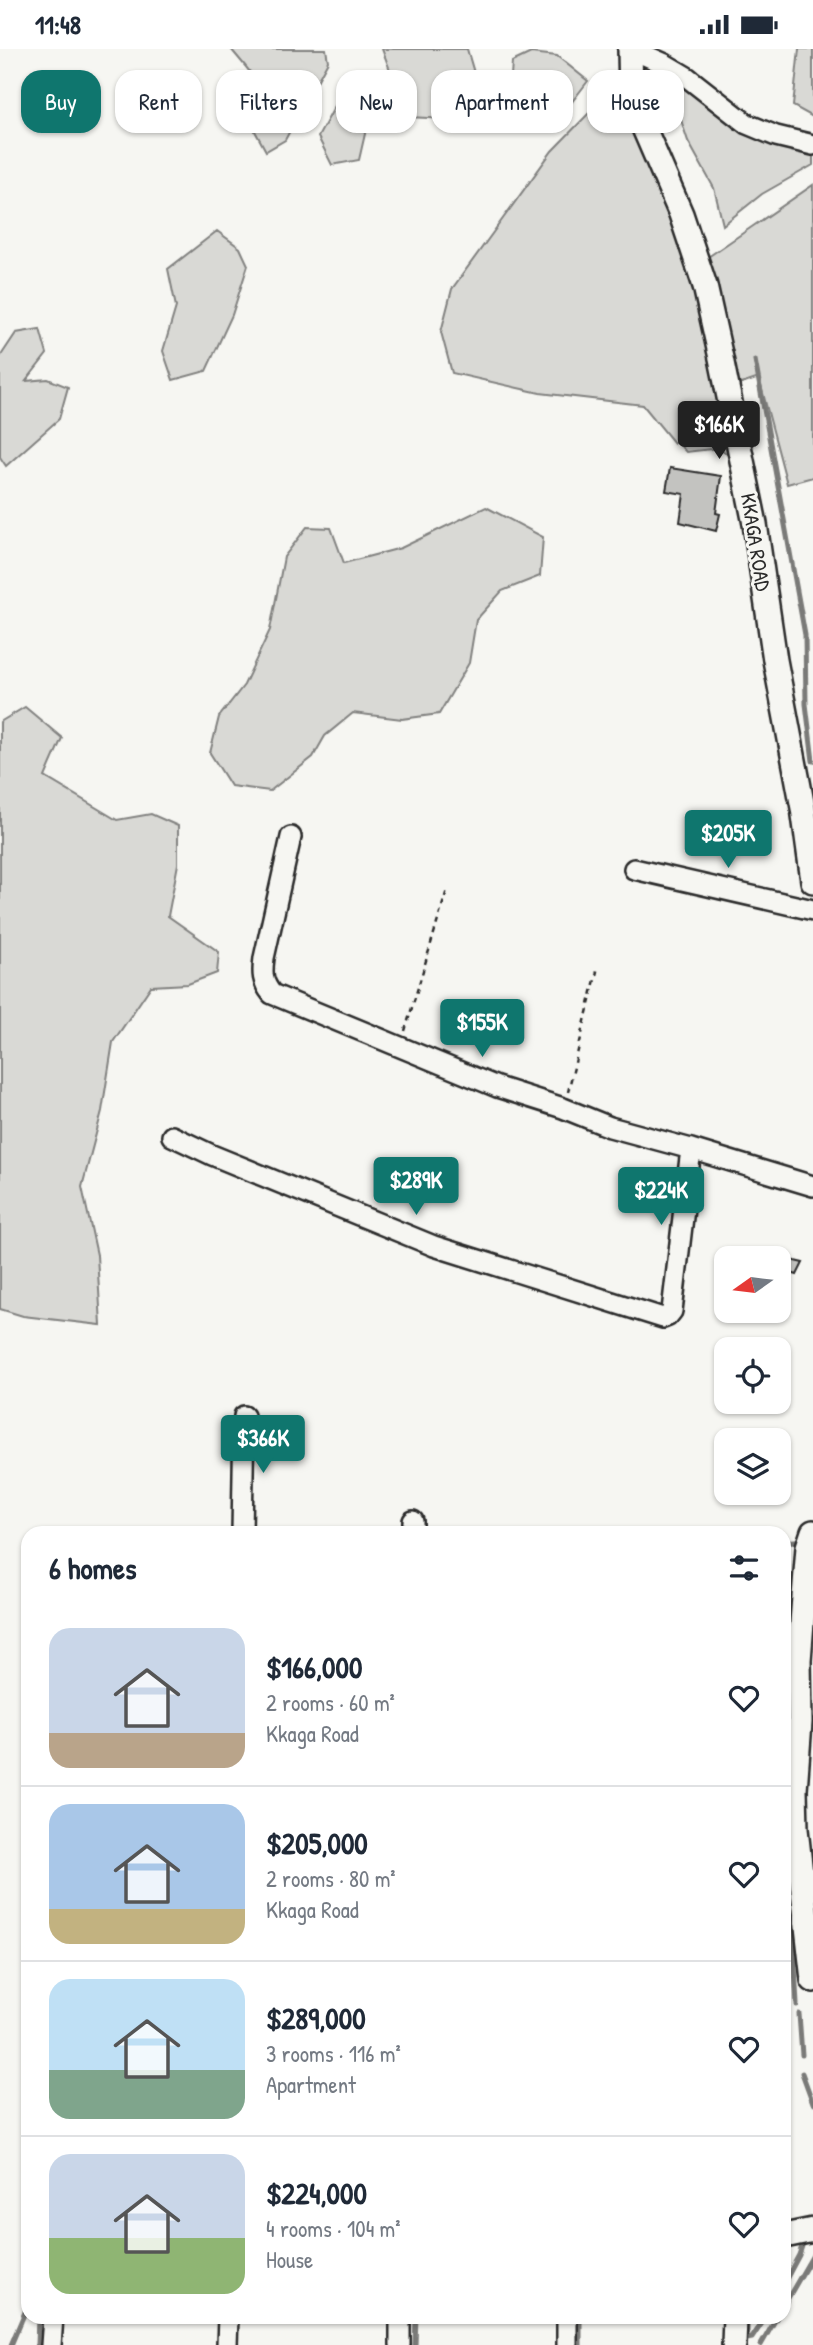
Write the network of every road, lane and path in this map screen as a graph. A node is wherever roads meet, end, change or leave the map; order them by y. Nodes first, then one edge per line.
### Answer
1 (631, 49) edge
2 (813, 145) edge
3 (291, 837) dead end
4 (634, 869) dead end
5 (813, 881) edge
6 (447, 890) dead end
7 (813, 910) edge
8 (598, 967) dead end
9 (400, 1048) junction
10 (564, 1108) junction
11 (172, 1136) dead end
12 (691, 1149) junction
13 (813, 1186) edge
14 (244, 1416) dead end
15 (242, 1526) edge
16 (813, 1532) edge
17 (813, 1980) edge
18 (813, 2230) edge
19 (791, 2234) edge
20 (52, 2324) edge
21 (228, 2324) edge
22 (400, 2324) edge
23 (567, 2324) edge
24 (735, 2324) edge
25 (51, 2345) edge
26 (227, 2345) edge
27 (400, 2345) edge
28 (567, 2345) edge
29 (734, 2345) edge

1 - 2 street
1 - 5 street, KKAGA ROAD
3 - 9 street
4 - 7 street
6 - 9 path
8 - 10 path
9 - 10 street
10 - 12 street
11 - 12 street
12 - 13 street
14 - 15 street
16 - 17 street
18 - 19 street
20 - 25 street
21 - 26 street
22 - 27 street
23 - 28 street
24 - 29 street

